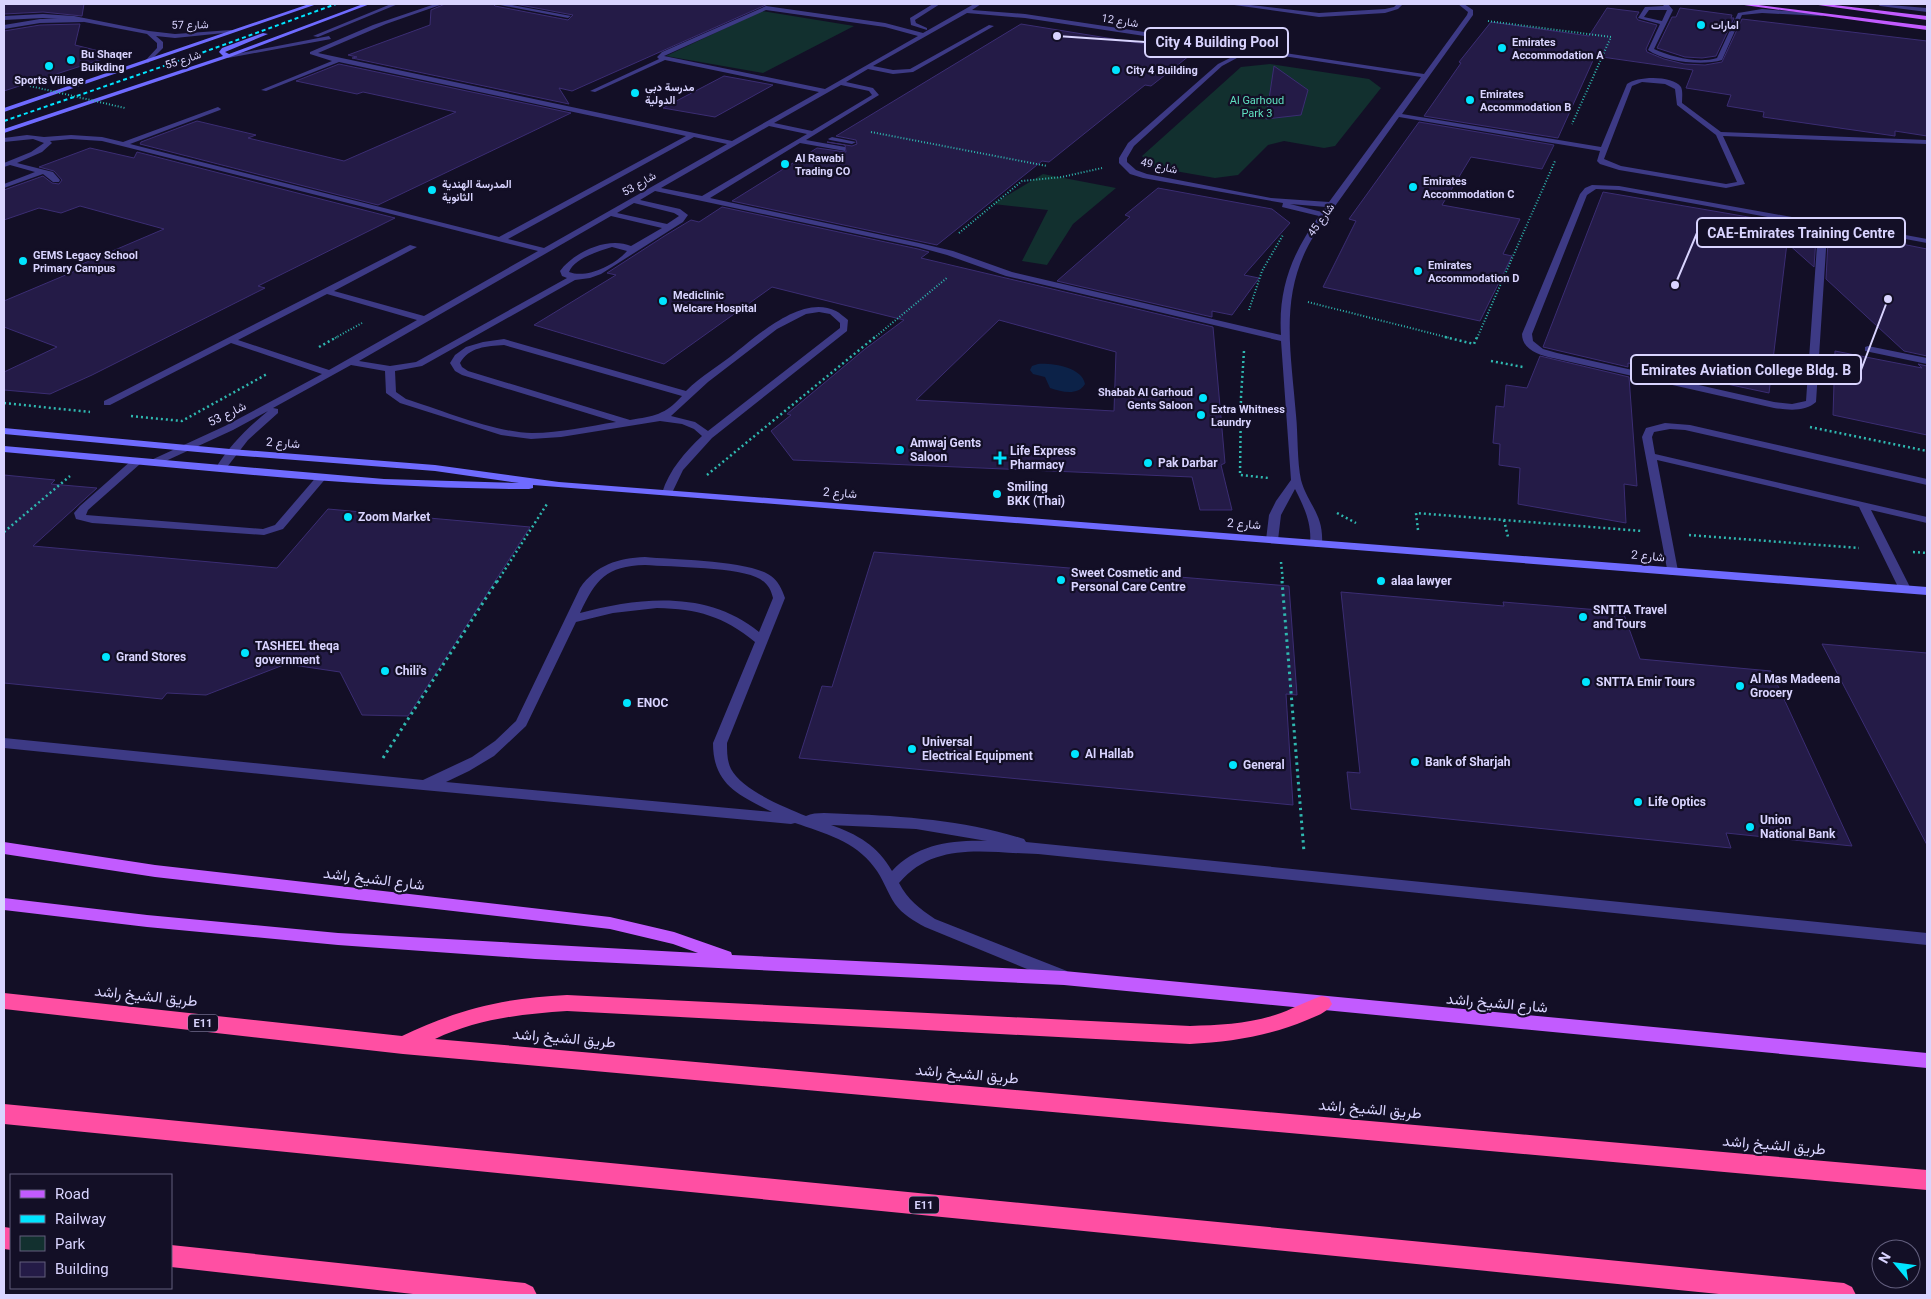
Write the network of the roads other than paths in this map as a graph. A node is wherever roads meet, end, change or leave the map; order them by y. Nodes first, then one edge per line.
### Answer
1 (314, 4) edge
2 (344, 4) edge
3 (361, 4) edge
4 (367, 4) edge
5 (395, 4) edge
6 (440, 4) edge
7 (498, 4) edge
8 (937, 4) edge
9 (977, 4) edge
10 (1230, 4) edge
11 (1400, 4) edge
12 (1461, 4) edge
13 (1740, 4) edge
14 (1814, 4) edge
15 (1880, 4) edge
16 (306, 5) edge
17 (1668, 7) edge
18 (1927, 10) edge
19 (965, 11) junction
20 (1679, 11) dead end
21 (1825, 14) junction
22 (568, 16) dead end
23 (1025, 16) junction
24 (276, 17) junction
25 (4, 18) edge
26 (1927, 18) edge
27 (87, 20) junction
28 (1664, 23) junction
29 (383, 24) junction
30 (992, 26) dead end
31 (4, 27) edge
32 (1927, 28) edge
33 (930, 31) junction
34 (230, 32) junction
35 (149, 33) junction
36 (922, 35) junction
37 (295, 45) junction
38 (1247, 50) junction
39 (1227, 52) junction
40 (228, 56) junction
41 (663, 59) junction
42 (338, 60) junction
43 (148, 61) junction
44 (1220, 65) junction
45 (868, 68) junction
46 (1425, 79) junction
47 (841, 83) junction
48 (264, 90) dead end
49 (593, 91) dead end
50 (826, 91) junction
51 (218, 109) dead end
52 (4, 110) edge
53 (1398, 115) junction
54 (768, 124) junction
55 (4, 131) edge
56 (813, 133) junction
57 (1719, 134) junction
58 (693, 135) junction
59 (45, 139) junction
60 (4, 140) edge
61 (799, 141) junction
62 (854, 141) dead end
63 (1927, 142) edge
64 (124, 144) junction
65 (735, 144) junction
66 (842, 148) dead end
67 (1603, 149) junction
68 (6, 164) edge
69 (43, 172) junction
70 (56, 180) dead end
71 (4, 186) edge
72 (656, 188) junction
73 (703, 198) junction
74 (1271, 200) junction
75 (634, 201) junction
76 (1332, 205) junction
77 (612, 214) junction
78 (1325, 215) junction
79 (1814, 225) junction
80 (669, 227) junction
81 (501, 239) junction
82 (1927, 241) edge
83 (413, 247) dead end
84 (630, 250) junction
85 (547, 251) junction
86 (574, 277) junction
87 (326, 291) junction
88 (425, 319) junction
89 (1286, 339) junction
90 (230, 340) junction
91 (1868, 349) dead end
92 (1927, 361) edge
93 (350, 362) junction
94 (390, 369) junction
95 (330, 374) junction
96 (311, 384) junction
97 (689, 395) junction
98 (107, 403) dead end
99 (660, 418) junction
100 (630, 423) junction
101 (4, 431) edge
102 (708, 436) junction
103 (186, 448) junction
104 (4, 450) edge
105 (230, 452) junction
106 (1651, 456) junction
107 (136, 462) junction
108 (153, 463) junction
109 (220, 469) junction
110 (322, 478) junction
111 (1296, 480) junction
112 (1927, 482) edge
113 (559, 485) junction
114 (666, 493) junction
115 (1863, 505) junction
116 (1927, 520) edge
117 (1275, 540) junction
118 (1316, 544) junction
119 (1672, 571) junction
120 (1905, 589) junction
121 (1927, 591) edge
122 (571, 619) junction
123 (762, 641) junction
124 (4, 742) edge
125 (424, 785) junction
126 (799, 819) junction
127 (4, 848) edge
128 (1038, 848) junction
129 (891, 882) junction
130 (4, 904) edge
131 (1927, 939) edge
132 (737, 961) junction
133 (1064, 978) junction
134 (4, 1001) edge
135 (1322, 1004) junction
136 (403, 1045) junction
137 (1927, 1061) edge
138 (4, 1114) edge
139 (1927, 1180) edge
140 (172, 1256) edge
141 (525, 1295) edge
142 (1844, 1295) edge

1 - 16 street, شارع 55
2 - 3 street
4 - 40 street, شارع 55
5 - 37 street
6 - 29 street
7 - 22 street
8 - 33 street
9 - 19 street, شارع 53
9 - 23 street, شارع 12
10 - 11 street
12 - 46 street, شارع 45
13 - 21 main road
14 - 26 main road
15 - 18 street
16 - 24 street, شارع 55
17 - 20 street
17 - 28 street
17 - 28 street
19 - 23 street, شارع 12
19 - 33 street, شارع 53
21 - 28 street
21 - 32 main road
23 - 39 street, شارع 12
24 - 34 street, شارع 55
24 - 40 street
25 - 27 street, شارع 57
27 - 31 street
27 - 35 street, شارع 57
29 - 37 street
29 - 42 street
30 - 45 street
33 - 36 street, شارع 53
34 - 35 street, شارع 57
34 - 43 street, شارع 55
35 - 43 street, شارع 57
36 - 41 street
36 - 45 street, شارع 53
37 - 40 street
38 - 39 street, شارع 12
38 - 44 street, شارع 49
38 - 46 street, شارع 12
39 - 44 street
40 - 55 street, شارع 55
41 - 49 street
41 - 50 street
42 - 48 street
42 - 58 street
43 - 52 street, شارع 55
44 - 74 street, شارع 49
45 - 47 street, شارع 53
46 - 53 street, شارع 45
47 - 50 street, شارع 53
47 - 56 street
50 - 54 street, شارع 53
51 - 64 street
53 - 67 street
53 - 76 street, شارع 45
54 - 56 street
54 - 65 street, شارع 53
56 - 61 street
56 - 62 street
57 - 63 street
57 - 67 street
57 - 67 street
58 - 65 street
58 - 81 street
59 - 60 street
59 - 64 street
59 - 68 street
61 - 66 street
61 - 73 street
64 - 81 street
65 - 72 street, شارع 53
68 - 69 street
69 - 70 street
69 - 71 street
72 - 73 street
72 - 75 street, شارع 53
73 - 89 street
74 - 76 street, شارع 49
74 - 78 street, شارع 49
75 - 77 street, شارع 53
75 - 80 street
76 - 78 street, شارع 45
77 - 80 street
77 - 85 street, شارع 53
78 - 89 street, شارع 45
79 - 79 street
79 - 82 street
80 - 84 street
81 - 85 street
83 - 87 street
84 - 86 street
84 - 86 street
85 - 88 street, شارع 53
86 - 94 street
87 - 88 street
87 - 90 street
88 - 93 street, شارع 53
89 - 111 street, شارع 45
90 - 95 street
90 - 98 street
91 - 92 street
93 - 94 street
93 - 95 street, شارع 53
94 - 100 street
95 - 96 street, شارع 53
96 - 103 street, شارع 53
96 - 105 street, شارع 53
97 - 99 street
97 - 100 street
97 - 102 street
99 - 100 street
99 - 102 street
101 - 103 street, شارع 2
102 - 114 street
103 - 105 street, شارع 2
103 - 108 street, شارع 53
104 - 107 street, شارع 2
105 - 109 street, شارع 53
105 - 113 street, شارع 2
106 - 112 street
106 - 115 street
106 - 119 street
107 - 108 street, شارع 2
107 - 110 street
108 - 109 street, شارع 2
109 - 110 street, شارع 2
110 - 113 street, شارع 2
111 - 117 street
111 - 118 street, شارع 45
113 - 114 street, شارع 2
114 - 117 street, شارع 2
115 - 116 street
115 - 120 street
117 - 118 street, شارع 2
118 - 119 street, شارع 2
119 - 120 street, شارع 2
120 - 121 street, شارع 2
122 - 123 street
122 - 123 street
122 - 125 street
123 - 126 street
124 - 125 street
125 - 126 street
126 - 128 street
126 - 129 street
127 - 132 main road, شارع الشيخ راشد
128 - 129 street
128 - 131 street
129 - 133 street
130 - 132 main road, شارع الشيخ راشد
132 - 133 main road, شارع الشيخ راشد
133 - 135 main road, شارع الشيخ راشد
134 - 136 highway, طريق الشيخ راشد / E11
135 - 136 highway
135 - 137 main road, شارع الشيخ راشد
136 - 139 highway, طريق الشيخ راشد / E11
138 - 142 highway, E11
140 - 141 highway

